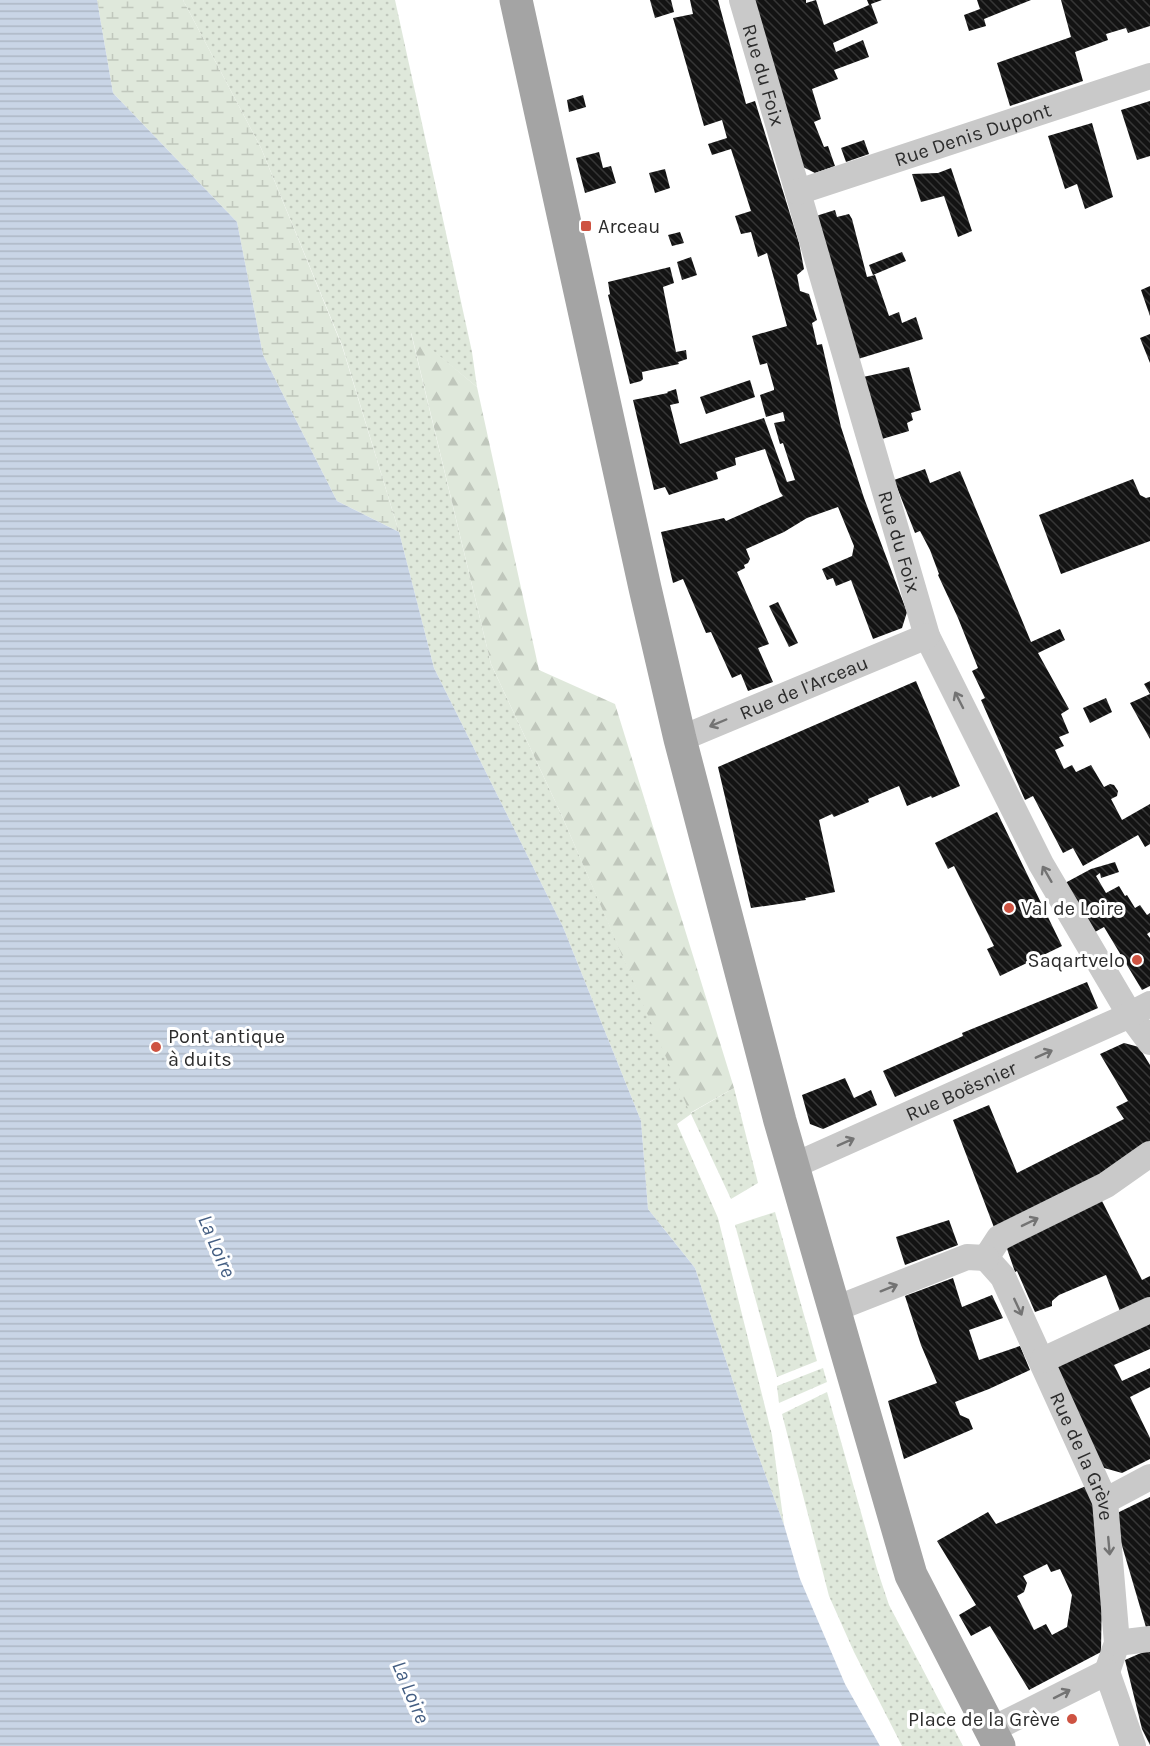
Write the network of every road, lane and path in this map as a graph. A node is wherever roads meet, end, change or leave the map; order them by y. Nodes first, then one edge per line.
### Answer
1 (516, 0) edge
2 (742, 0) edge
3 (1150, 76) edge
4 (798, 192) junction
5 (927, 636) junction
6 (680, 739) junction
7 (1140, 1010) edge
8 (1150, 1042) edge
9 (1150, 1154) edge
10 (793, 1166) junction
11 (986, 1258) junction
12 (835, 1309) junction
13 (1150, 1310) edge
14 (1043, 1360) junction
15 (1150, 1478) edge
16 (1105, 1501) junction
17 (1150, 1639) edge
18 (1117, 1643) junction
19 (1107, 1672) junction
20 (995, 1738) edge
21 (1133, 1746) edge

1 - 6 main road
2 - 4 street, Rue du Foix
3 - 4 street, Rue Denis Dupont
4 - 5 street, Rue du Foix
5 -> 6 street, Rue de l'Arceau
7 -> 5 street, Rue du Foix
6 - 10 main road
7 - 8 street, Rue du Foix
10 -> 7 street, Rue Boësnier
11 -> 9 street
10 - 12 main road
12 -> 11 street
11 -> 14 street, Rue de la Grève
12 - 20 main road
13 - 14 street
14 - 16 street, Rue de la Grève
15 - 16 street
16 -> 18 street, Rue de la Grève
17 - 18 street
18 - 19 street, Rue de la Grève
20 -> 19 street
19 - 21 street

